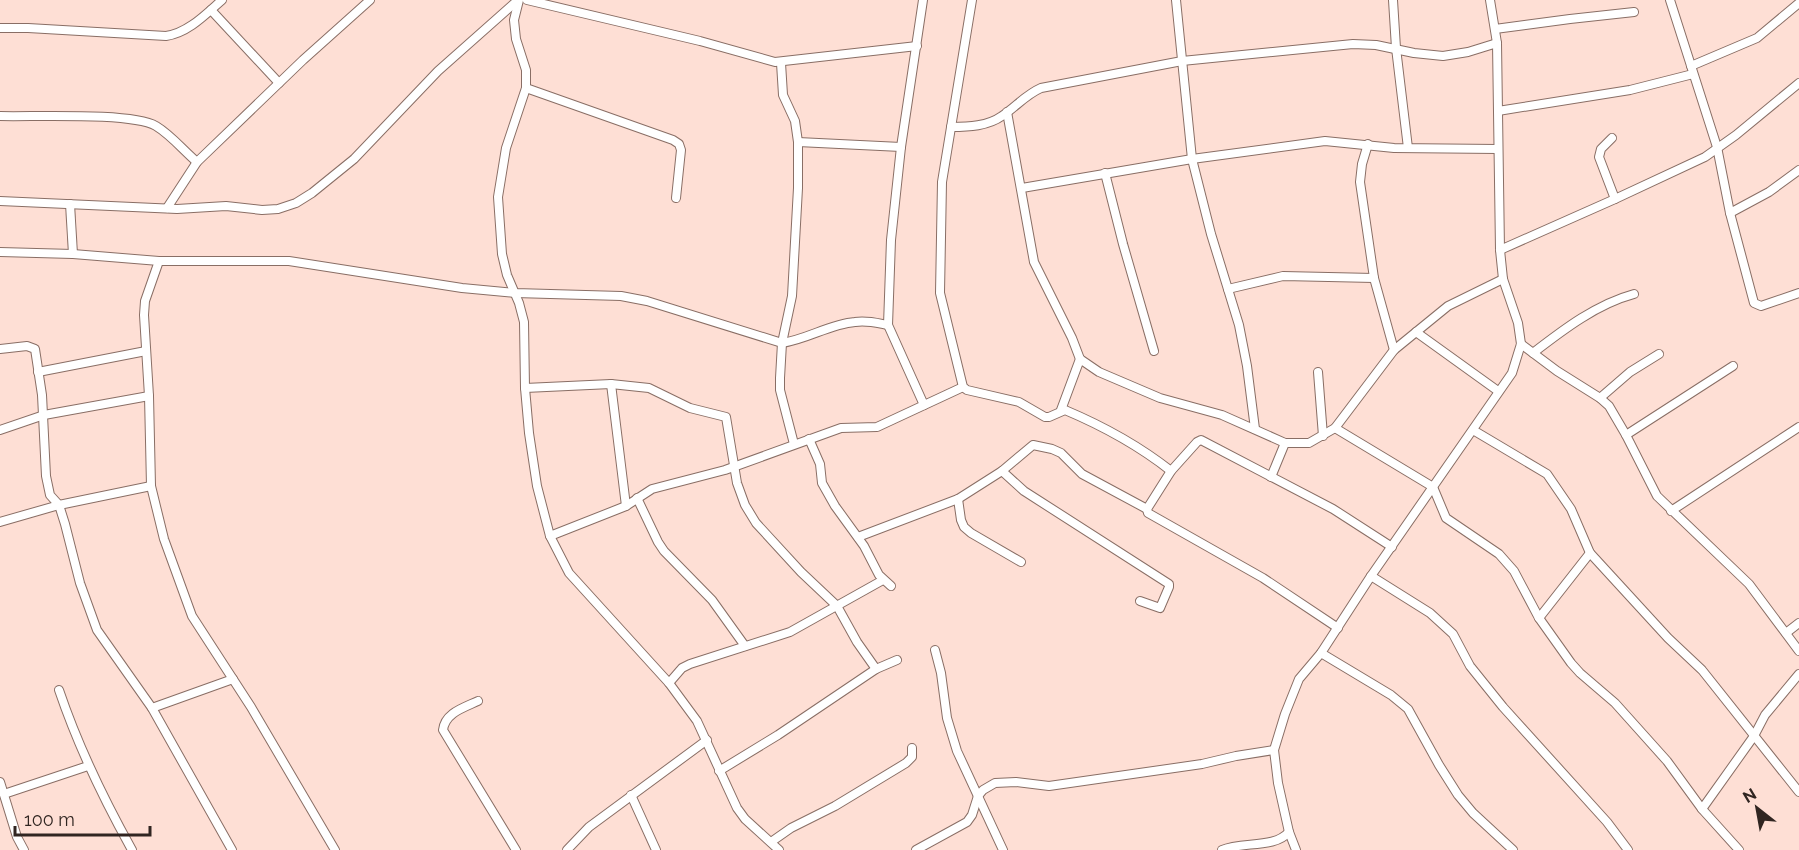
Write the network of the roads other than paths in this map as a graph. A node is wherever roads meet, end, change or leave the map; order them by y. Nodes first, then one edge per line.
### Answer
1 (222, 0) edge
2 (370, 0) edge
3 (519, 0) edge
4 (527, 0) edge
5 (923, 0) edge
6 (972, 0) edge
7 (1176, 0) edge
8 (1393, 0) edge
9 (1490, 0) edge
10 (1670, 0) edge
11 (1799, 3) edge
12 (211, 10) junction
13 (1634, 12) dead end
14 (0, 28) edge
15 (1495, 29) junction
16 (1497, 43) junction
17 (917, 46) junction
18 (1396, 48) junction
19 (1182, 62) junction
20 (781, 63) junction
21 (1692, 70) junction
22 (279, 83) junction
23 (1799, 83) edge
24 (526, 88) junction
25 (1498, 111) junction
26 (1007, 112) junction
27 (0, 116) edge
28 (951, 127) junction
29 (1612, 138) dead end
30 (798, 142) junction
31 (1368, 144) junction
32 (901, 147) junction
33 (1718, 147) junction
34 (1408, 148) junction
35 (1498, 149) junction
36 (1192, 159) junction
37 (197, 162) junction
38 (1799, 170) edge
39 (1105, 173) junction
40 (1022, 188) junction
41 (676, 198) dead end
42 (1615, 199) junction
43 (0, 201) edge
44 (70, 204) junction
45 (167, 208) junction
46 (1730, 213) junction
47 (1500, 250) junction
48 (0, 252) edge
49 (74, 254) junction
50 (159, 261) junction
51 (1374, 278) junction
52 (1503, 279) junction
53 (1228, 289) junction
54 (515, 293) junction
55 (1799, 293) edge
56 (1634, 294) dead end
57 (888, 325) junction
58 (1416, 332) junction
59 (782, 343) junction
60 (1521, 344) junction
61 (0, 349) edge
62 (1394, 350) junction
63 (146, 351) junction
64 (1154, 351) dead end
65 (1533, 353) junction
66 (1659, 354) dead end
67 (1080, 359) junction
68 (1733, 366) dead end
69 (38, 372) junction
70 (1318, 372) dead end
71 (611, 384) junction
72 (963, 387) junction
73 (525, 388) junction
74 (1498, 391) junction
75 (149, 396) junction
76 (1600, 398) junction
77 (924, 405) junction
78 (1060, 410) junction
79 (44, 415) junction
80 (1799, 427) edge
81 (1335, 428) junction
82 (1255, 429) junction
83 (0, 430) edge
84 (1473, 430) junction
85 (1626, 435) junction
86 (1323, 436) junction
87 (809, 439) junction
88 (1285, 443) junction
89 (794, 444) junction
90 (735, 466) junction
91 (1002, 471) junction
92 (1171, 471) junction
93 (1271, 477) junction
94 (152, 486) junction
95 (1433, 487) junction
96 (637, 498) junction
97 (958, 499) junction
98 (59, 505) junction
99 (626, 506) junction
100 (1147, 509) junction
101 (1671, 511) junction
102 (0, 522) edge
103 (550, 536) junction
104 (858, 537) junction
105 (1392, 546) junction
106 (1590, 553) junction
107 (1021, 562) dead end
108 (1371, 576) junction
109 (883, 580) junction
110 (891, 586) dead end
111 (1140, 601) dead end
112 (837, 606) junction
113 (1539, 618) junction
114 (1799, 623) edge
115 (1338, 628) junction
116 (1786, 633) junction
117 (745, 646) junction
118 (935, 650) dead end
119 (1799, 651) edge
120 (1321, 653) junction
121 (897, 660) dead end
122 (876, 669) junction
123 (1799, 674) edge
124 (233, 679) junction
125 (669, 683) junction
126 (59, 690) dead end
127 (478, 701) dead end
128 (152, 708) junction
129 (1754, 736) junction
130 (707, 740) junction
131 (912, 748) dead end
132 (1274, 750) junction
133 (88, 766) junction
134 (719, 771) junction
135 (0, 782) edge
136 (1799, 792) edge
137 (4, 794) junction
138 (631, 795) junction
139 (978, 796) junction
140 (1702, 809) junction
141 (1289, 832) junction
142 (771, 842) junction
143 (24, 850) edge
144 (132, 850) edge
145 (232, 850) edge
146 (335, 850) edge
147 (516, 850) edge
148 (567, 850) edge
149 (656, 850) edge
150 (778, 850) edge
151 (916, 850) edge
152 (1003, 850) edge
153 (1222, 850) edge
154 (1296, 850) edge
155 (1513, 850) edge
156 (1628, 850) edge
157 (1739, 850) edge

1 - 12 street
2 - 22 street
3 - 24 street
3 - 45 street
4 - 20 street
5 - 17 street
6 - 28 street
7 - 19 street
8 - 18 street
9 - 15 street
10 - 21 street
11 - 21 street
12 - 14 street
12 - 22 street
13 - 15 street
15 - 16 street
16 - 18 street
16 - 25 street
17 - 20 street
17 - 32 street
18 - 19 street
18 - 34 street
19 - 26 street
19 - 36 street
20 - 30 street
21 - 25 street
21 - 33 street
22 - 37 street
23 - 33 street
24 - 41 street
24 - 54 street
25 - 35 street
26 - 28 street
26 - 40 street
27 - 37 street
28 - 72 street
29 - 42 street
30 - 32 street
30 - 59 street
31 - 34 street
31 - 36 street
31 - 51 street
32 - 57 street
33 - 42 street
33 - 46 street
34 - 35 street
35 - 47 street
36 - 39 street
36 - 53 street
37 - 45 street
38 - 46 street
39 - 40 street
39 - 64 street
40 - 67 street
42 - 47 street
43 - 44 street
44 - 45 street
44 - 49 street
46 - 55 street
47 - 52 street
48 - 49 street
49 - 50 street
50 - 54 street
50 - 63 street
51 - 53 street
51 - 62 street
52 - 58 street
52 - 60 street
53 - 82 street
54 - 59 street
54 - 73 street
56 - 65 street
57 - 59 street
57 - 77 street
58 - 62 street
58 - 74 street
59 - 89 street
60 - 65 street
60 - 74 street
61 - 69 street
62 - 81 street
63 - 69 street
63 - 75 street
65 - 76 street
66 - 76 street
67 - 78 street
67 - 82 street
68 - 85 street
69 - 79 street
70 - 86 street
71 - 73 street
71 - 90 street
71 - 99 street
72 - 77 street
72 - 78 street
73 - 103 street
74 - 84 street
75 - 79 street
75 - 94 street
76 - 85 street
77 - 87 street
78 - 92 street
79 - 83 street
79 - 98 street
80 - 101 street
81 - 86 street
81 - 95 street
82 - 88 street
84 - 95 street
84 - 106 street
85 - 101 street
86 - 88 street
87 - 89 street
87 - 104 street
88 - 93 street
89 - 90 street
90 - 96 street
90 - 112 street
91 - 97 street
91 - 100 street
91 - 111 street
92 - 93 street
92 - 100 street
93 - 105 street
94 - 98 street
94 - 124 street
95 - 105 street
95 - 113 street
96 - 99 street
96 - 117 street
97 - 104 street
97 - 107 street
98 - 102 street
98 - 128 street
99 - 103 street
100 - 115 street
101 - 116 street
103 - 125 street
104 - 109 street
105 - 108 street
106 - 113 street
106 - 129 street
108 - 115 street
108 - 156 street
109 - 110 street
109 - 112 street
112 - 117 street
112 - 122 street
113 - 140 street
114 - 116 street
115 - 120 street
116 - 119 street
117 - 125 street
118 - 139 street
120 - 132 street
120 - 155 street
121 - 122 street
122 - 134 street
123 - 129 street
124 - 128 street
124 - 146 street
125 - 130 street
126 - 133 street
127 - 147 street
128 - 145 street
129 - 136 street
129 - 140 street
130 - 134 street
130 - 138 street
131 - 142 street
132 - 139 street
132 - 141 street
133 - 137 street
133 - 144 street
134 - 142 street
135 - 137 street
137 - 143 street
138 - 148 street
138 - 149 street
139 - 151 street
139 - 152 street
140 - 157 street
141 - 153 street
141 - 154 street
142 - 150 street

